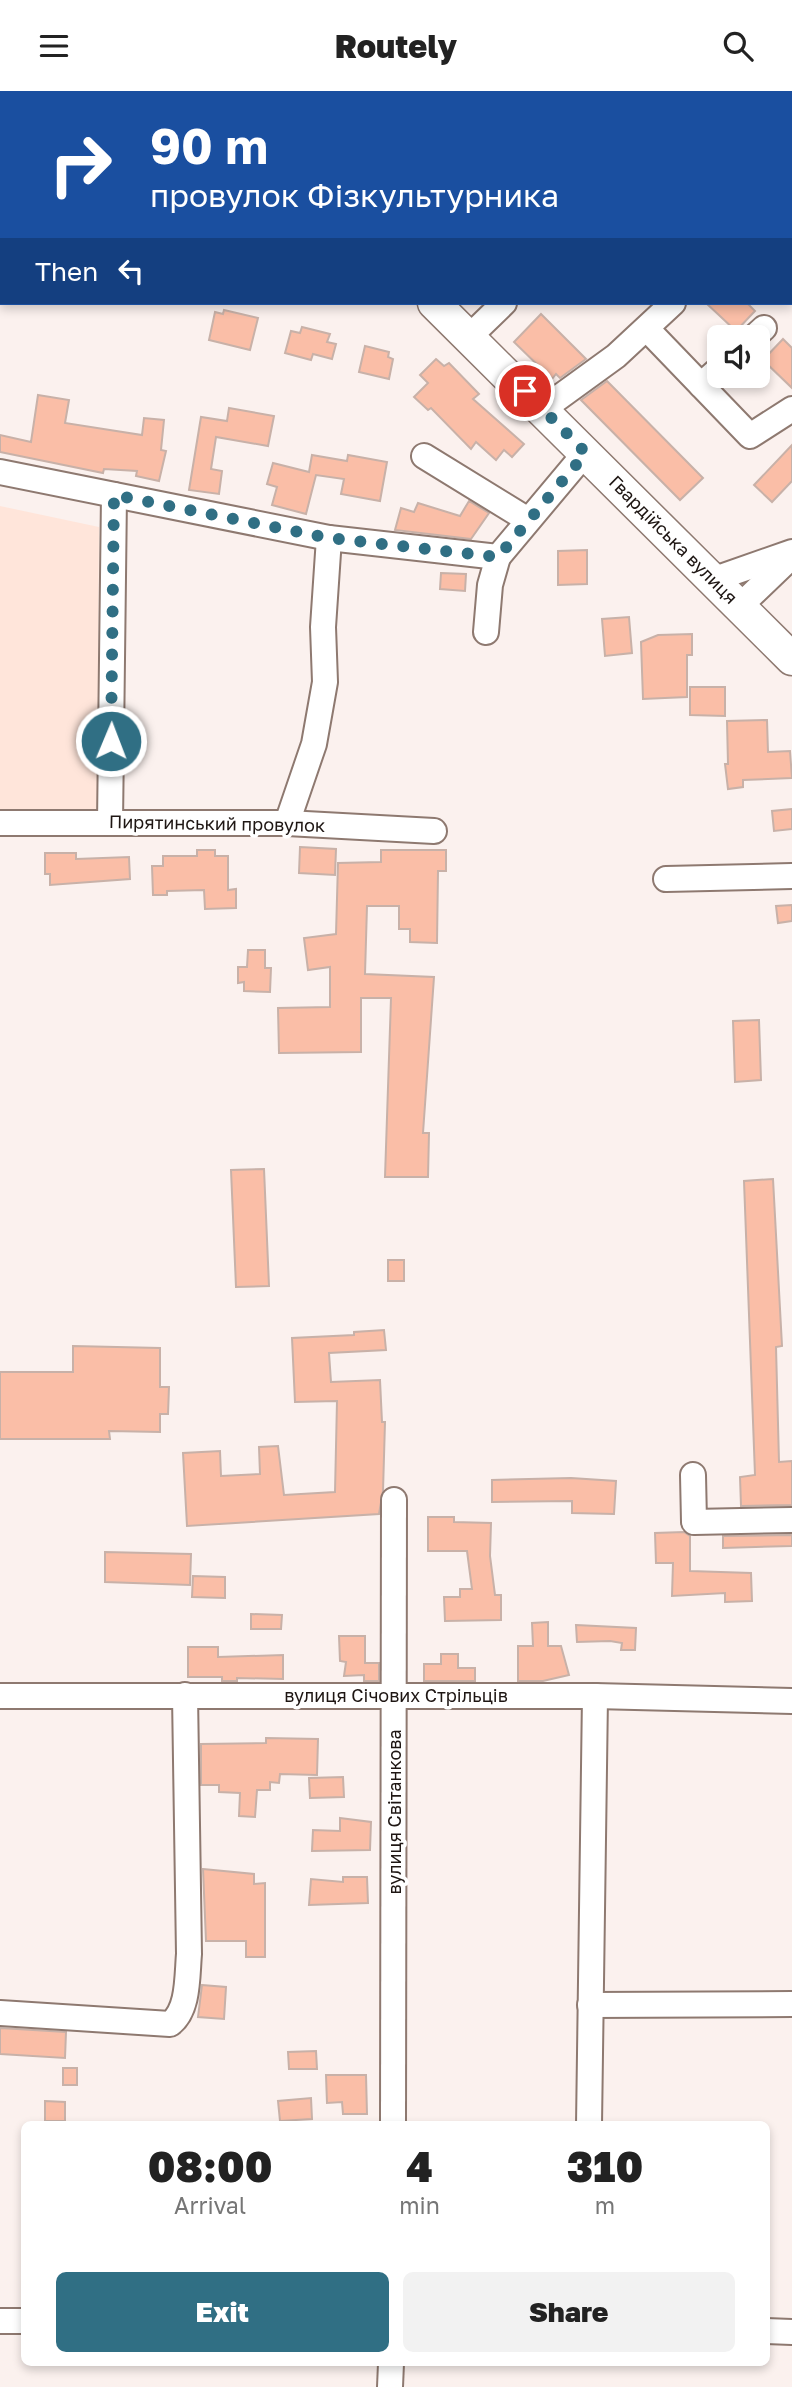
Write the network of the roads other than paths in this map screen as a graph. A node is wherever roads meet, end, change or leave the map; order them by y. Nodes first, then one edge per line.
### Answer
1 (436, 305) edge
2 (502, 305) edge
3 (671, 305) edge
4 (647, 329) junction
5 (470, 337) junction
6 (707, 380) edge
7 (701, 385) junction
8 (543, 409) junction
9 (792, 409) edge
10 (586, 453) junction
11 (424, 456) dead end
12 (0, 472) edge
13 (114, 495) junction
14 (528, 520) junction
15 (329, 538) junction
16 (792, 554) edge
17 (498, 557) junction
18 (712, 580) junction
19 (740, 606) junction
20 (486, 632) dead end
21 (792, 659) edge
22 (0, 823) edge
23 (110, 823) junction
24 (287, 823) junction
25 (434, 831) dead end
26 (792, 876) edge
27 (666, 879) dead end
28 (693, 1475) dead end
29 (394, 1500) dead end
30 (792, 1520) edge
31 (185, 1695) junction
32 (0, 1696) edge
33 (396, 1696) junction
34 (595, 1696) junction
35 (792, 1701) edge
36 (792, 2004) edge
37 (590, 2005) junction
38 (0, 2013) edge
39 (393, 2121) edge
40 (589, 2121) edge
41 (0, 2321) edge
42 (21, 2321) edge
43 (770, 2331) edge
44 (792, 2332) edge
45 (391, 2366) edge
46 (390, 2387) edge

1 - 5 main road, Гвардійська вулиця
2 - 5 street
3 - 4 street
4 - 7 street
4 - 8 street
5 - 8 main road, Гвардійська вулиця
6 - 7 street
7 - 9 street
8 - 10 main road, Гвардійська вулиця
10 - 14 street
10 - 18 main road, Гвардійська вулиця
11 - 14 street
12 - 13 street
13 - 15 street
13 - 23 street
14 - 17 street
15 - 17 street
15 - 24 street
16 - 18 street
16 - 19 street
17 - 20 street
18 - 19 main road, Гвардійська вулиця
19 - 21 main road, Гвардійська вулиця
22 - 23 street, Пирятинський провулок
23 - 24 street, Пирятинський провулок
24 - 25 street, Пирятинський провулок
26 - 27 street
28 - 30 street
29 - 33 street, вулиця Світанкова
31 - 32 street, вулиця Січових Стрільців
31 - 33 street, вулиця Січових Стрільців
31 - 38 street
33 - 34 street, вулиця Січових Стрільців
33 - 39 street, вулиця Світанкова
34 - 35 street, вулиця Січових Стрільців
34 - 37 street
36 - 37 street
37 - 40 street
41 - 42 street
43 - 44 street
45 - 46 street

